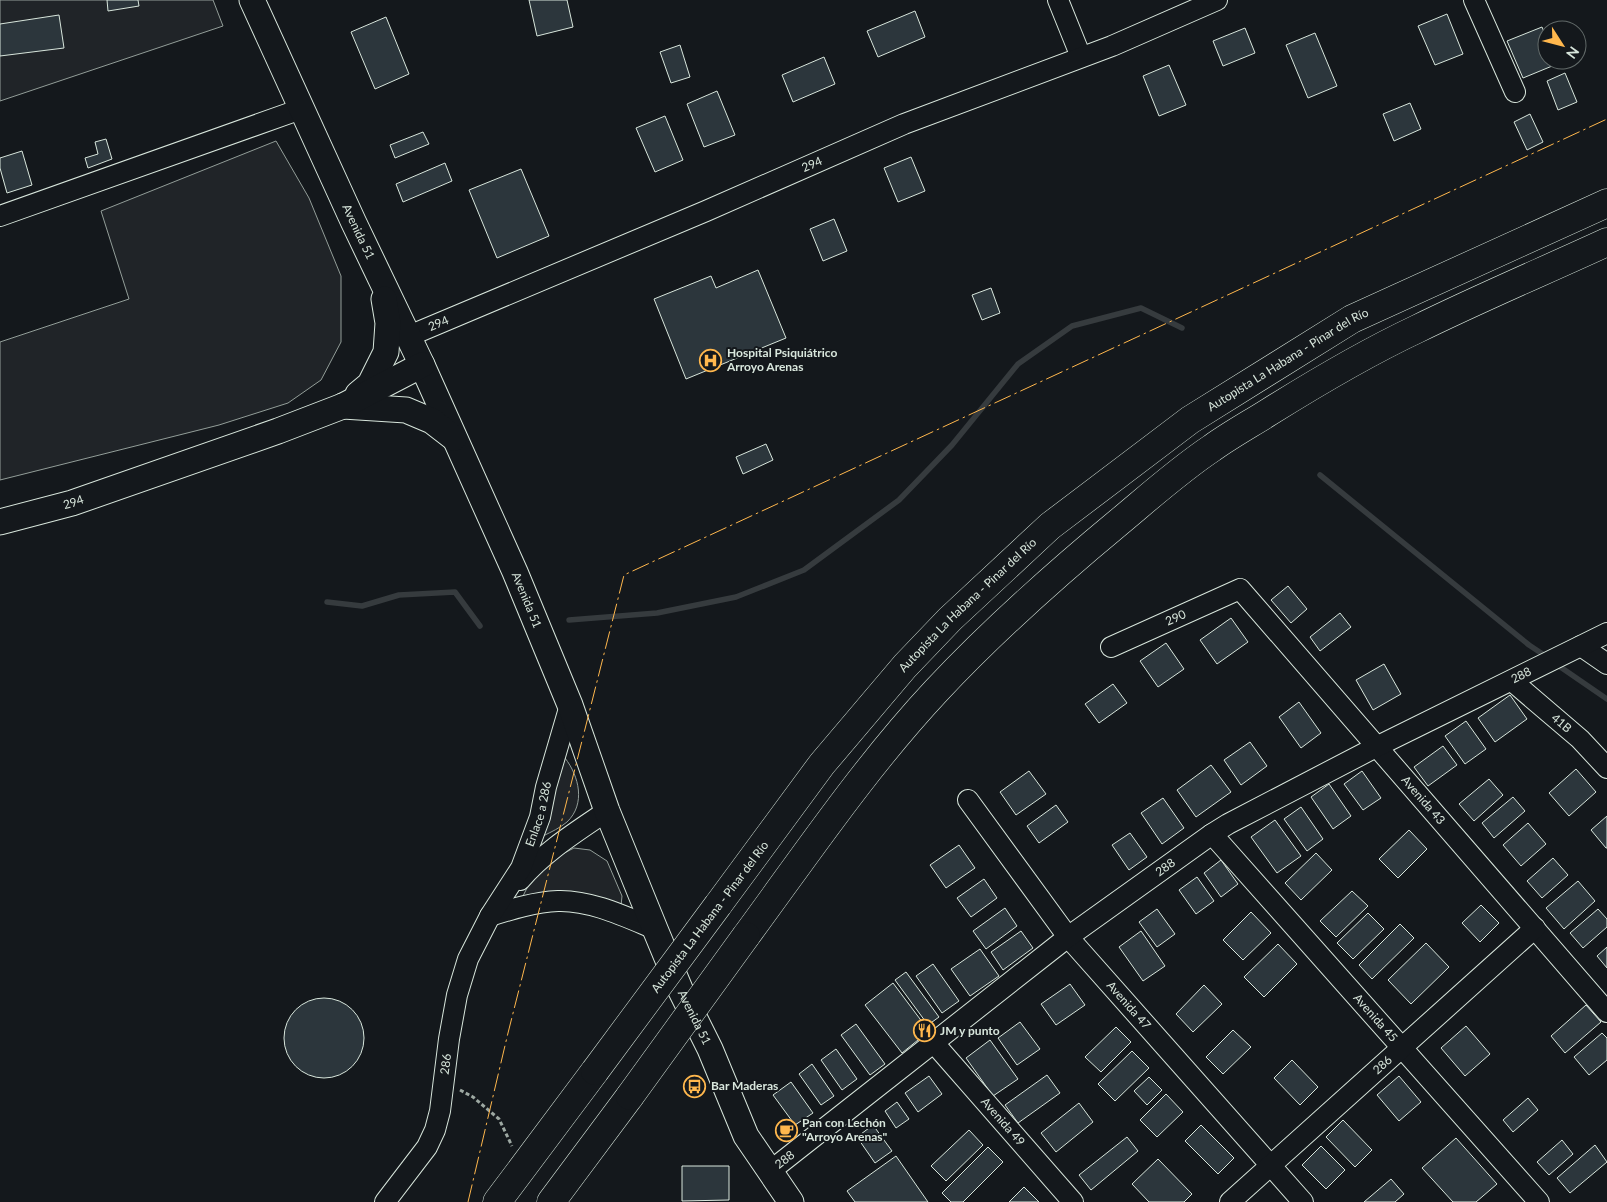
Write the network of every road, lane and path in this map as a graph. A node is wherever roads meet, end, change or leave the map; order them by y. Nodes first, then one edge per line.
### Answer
1 (252, 0) edge
2 (1058, 0) edge
3 (1217, 0) edge
4 (1474, 0) edge
5 (1081, 58) junction
6 (1515, 92) dead end
7 (302, 109) junction
8 (1607, 203) edge
9 (0, 216) edge
10 (1607, 242) edge
11 (380, 277) junction
12 (409, 336) junction
13 (422, 365) junction
14 (343, 406) junction
15 (456, 440) junction
16 (0, 522) edge
17 (1240, 589) joint
18 (1607, 633) edge
19 (1581, 646) junction
20 (1111, 647) dead end
21 (1607, 664) edge
22 (1512, 681) junction
23 (570, 705) junction
24 (1376, 747) junction
25 (1607, 768) edge
26 (968, 800) dead end
27 (607, 811) junction
28 (1212, 834) junction
29 (490, 916) junction
30 (1535, 928) junction
31 (655, 929) junction
32 (1068, 937) junction
33 (1607, 1012) edge
34 (933, 1042) junction
35 (1401, 1048) junction
36 (591, 1077) junction
37 (444, 1082) junction
38 (626, 1102) junction
39 (1270, 1166) junction
40 (523, 1168) junction
41 (769, 1172) junction
42 (385, 1202) edge
43 (497, 1202) edge
44 (551, 1202) edge
45 (791, 1202) edge
46 (1073, 1202) edge
47 (1230, 1202) edge
48 (1303, 1202) edge
49 (1538, 1202) edge

1 - 7 main road, Avenida 51
2 - 5 street
3 - 5 street, 294
4 - 6 street
5 - 12 street, 294
7 - 9 street
7 - 11 main road, Avenida 51
8 - 36 highway, Autopista La Habana - Pinar del Río, bridge
10 - 38 highway, bridge
11 - 12 main road, Avenida 51
11 - 14 main road
12 - 13 main road, Avenida 51
13 - 14 main road, 294
13 - 15 main road, Avenida 51
14 - 15 main road
14 - 16 main road, 294
15 - 23 main road, Avenida 51
17 - 20 street, 290
17 - 24 street, Avenida 43
18 - 19 street, 288
19 - 21 street
19 - 22 street, 288
22 - 24 street, 288
22 - 25 street, 41B
23 - 27 main road, Avenida 51
23 - 29 street, Enlace a 286
24 - 28 street, 288
24 - 30 street, Avenida 43
26 - 32 street, Avenida 47
27 - 29 street, Enlace a 286
27 - 31 main road, Avenida 51
28 - 32 street, 288
28 - 35 street, Avenida 45
29 - 31 street
29 - 37 street, 286
30 - 33 street, Avenida 43
30 - 35 street, 286
31 - 41 main road, Avenida 51
32 - 34 street, 288
32 - 39 street, Avenida 47
34 - 41 street, 288
34 - 46 street, Avenida 49
35 - 39 street, 286
35 - 49 street, Avenida 45
36 - 38 highway
36 - 40 highway, Autopista La Habana - Pinar del Río
37 - 40 path
37 - 42 street, 286
38 - 44 highway
39 - 47 street, 286
39 - 48 street, Avenida 47
40 - 43 highway, Autopista La Habana - Pinar del Río
41 - 45 main road, Avenida 51

